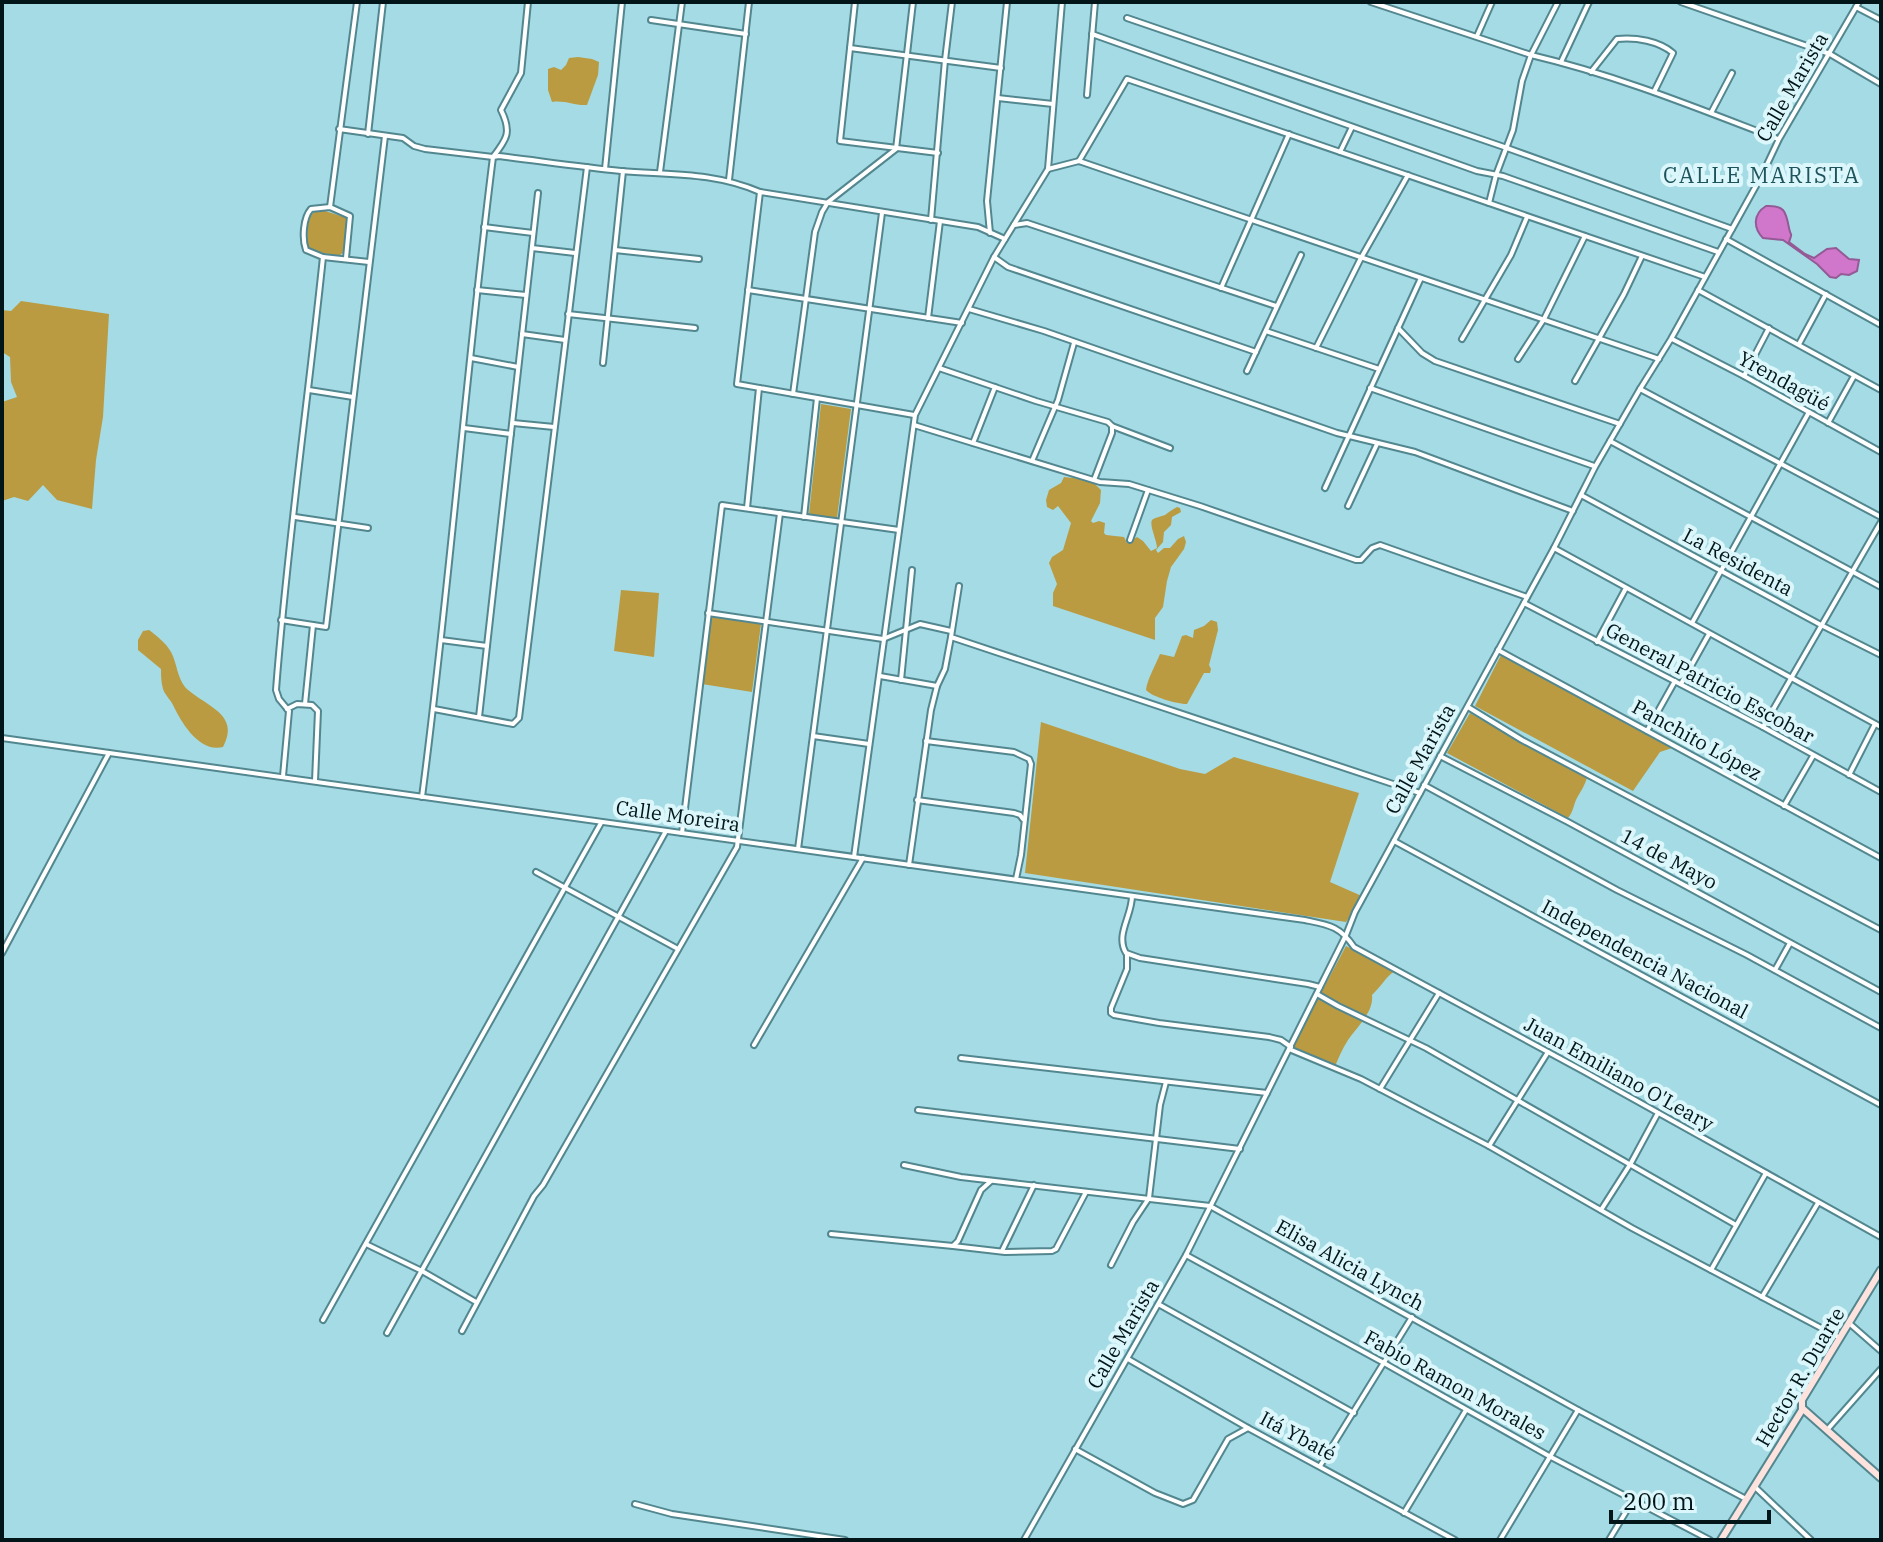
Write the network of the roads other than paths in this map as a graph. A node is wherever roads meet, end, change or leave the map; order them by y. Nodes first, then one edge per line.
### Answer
1 (357, 2) edge
2 (383, 2) edge
3 (528, 2) edge
4 (622, 2) edge
5 (682, 2) edge
6 (749, 2) edge
7 (855, 2) edge
8 (913, 2) edge
9 (952, 2) edge
10 (1007, 2) edge
11 (1062, 2) edge
12 (1095, 2) edge
13 (1371, 2) edge
14 (1492, 2) edge
15 (1558, 2) edge
16 (1589, 2) edge
17 (1681, 2) edge
18 (1705, 2) edge
19 (1858, 4) edge
20 (1702, 8) junction
21 (1127, 18) dead end
22 (651, 20) dead end
23 (1881, 20) edge
24 (679, 24) junction
25 (746, 34) junction
26 (1092, 34) junction
27 (1477, 36) junction
28 (850, 48) junction
29 (1830, 54) junction
30 (1531, 55) junction
31 (907, 56) junction
32 (945, 60) junction
33 (1561, 62) junction
34 (1001, 68) junction
35 (1591, 72) junction
36 (1732, 73) dead end
37 (1881, 84) edge
38 (1654, 92) junction
39 (1087, 95) dead end
40 (998, 98) junction
41 (1053, 104) junction
42 (1711, 113) junction
43 (1352, 127) junction
44 (339, 129) junction
45 (368, 134) junction
46 (1289, 134) junction
47 (385, 136) junction
48 (1779, 139) junction
49 (1507, 148) junction
50 (896, 149) junction
51 (1340, 152) junction
52 (938, 153) junction
53 (493, 157) junction
54 (1079, 161) junction
55 (587, 167) junction
56 (605, 169) junction
57 (1048, 169) junction
58 (623, 171) junction
59 (660, 172) junction
60 (1408, 175) junction
61 (1496, 175) junction
62 (729, 180) junction
63 (760, 192) junction
64 (538, 193) dead end
65 (828, 202) junction
66 (1489, 203) junction
67 (330, 207) junction
68 (882, 212) junction
69 (1527, 217) junction
70 (931, 220) junction
71 (1251, 220) junction
72 (940, 221) junction
73 (1014, 225) junction
74 (484, 227) junction
75 (1732, 229) junction
76 (533, 233) junction
77 (990, 233) junction
78 (1585, 236) junction
79 (1005, 239) junction
80 (1726, 239) junction
81 (532, 248) junction
82 (615, 250) junction
83 (1718, 252) junction
84 (575, 253) junction
85 (1301, 255) dead end
86 (1642, 256) junction
87 (323, 257) junction
88 (994, 257) junction
89 (346, 258) junction
90 (1361, 258) junction
91 (699, 259) dead end
92 (369, 262) junction
93 (1705, 277) junction
94 (1421, 278) junction
95 (1221, 288) junction
96 (476, 290) junction
97 (748, 290) junction
98 (1698, 290) junction
99 (1826, 294) junction
100 (526, 295) junction
101 (806, 299) junction
102 (1485, 300) junction
103 (1276, 306) junction
104 (869, 309) junction
105 (969, 309) junction
106 (568, 314) junction
107 (608, 318) junction
108 (928, 318) junction
109 (1544, 319) junction
110 (962, 323) junction
111 (1881, 325) edge
112 (695, 328) dead end
113 (1398, 328) junction
114 (1769, 328) junction
115 (1266, 331) junction
116 (522, 334) junction
117 (1598, 338) junction
118 (1462, 339) dead end
119 (1671, 339) junction
120 (565, 340) junction
121 (1074, 342) junction
122 (1799, 344) junction
123 (1316, 348) junction
124 (1256, 352) junction
125 (471, 358) junction
126 (1518, 359) dead end
127 (1659, 359) junction
128 (603, 363) dead end
129 (518, 367) junction
130 (939, 368) junction
131 (1379, 369) junction
132 (1247, 371) dead end
133 (1854, 375) junction
134 (1744, 376) junction
135 (1575, 381) dead end
136 (995, 387) junction
137 (759, 388) junction
138 (1370, 388) junction
139 (1640, 389) junction
140 (309, 390) junction
141 (1881, 390) edge
142 (793, 394) junction
143 (353, 397) junction
144 (817, 398) junction
145 (856, 405) junction
146 (1056, 406) junction
147 (1809, 412) junction
148 (915, 415) junction
149 (512, 423) junction
150 (1828, 423) junction
151 (1620, 424) junction
152 (914, 425) junction
153 (1112, 426) junction
154 (554, 427) junction
155 (464, 428) junction
156 (511, 434) junction
157 (1348, 436) junction
158 (1610, 441) junction
159 (973, 443) junction
160 (1377, 444) junction
161 (1170, 448) dead end
162 (1881, 452) edge
163 (1032, 461) junction
164 (1781, 464) junction
165 (1595, 467) junction
166 (1094, 480) junction
167 (1325, 488) dead end
168 (1148, 490) junction
169 (1581, 495) junction
170 (1348, 506) dead end
171 (747, 508) junction
172 (1573, 511) junction
173 (780, 513) junction
174 (294, 517) junction
175 (804, 517) junction
176 (1750, 517) junction
177 (1881, 520) edge
178 (338, 522) junction
179 (841, 522) junction
180 (368, 528) dead end
181 (899, 530) junction
182 (1130, 540) dead end
183 (1554, 548) junction
184 (912, 570) dead end
185 (1721, 570) junction
186 (1852, 572) junction
187 (959, 586) dead end
188 (1881, 587) edge
189 (1626, 588) junction
190 (1527, 597) junction
191 (1524, 603) junction
192 (708, 613) junction
193 (281, 620) junction
194 (764, 622) junction
195 (1691, 624) junction
196 (313, 625) junction
197 (1821, 625) junction
198 (906, 630) junction
199 (827, 631) junction
200 (952, 634) junction
201 (1709, 634) junction
202 (883, 639) junction
203 (441, 640) junction
204 (1597, 642) junction
205 (487, 646) junction
206 (1498, 650) junction
207 (1881, 655) edge
208 (880, 676) junction
209 (1791, 677) junction
210 (901, 680) junction
211 (1675, 681) junction
212 (1681, 684) junction
213 (937, 686) junction
214 (305, 704) junction
215 (1468, 707) junction
216 (287, 709) junction
217 (434, 709) junction
218 (479, 717) junction
219 (1875, 724) junction
220 (1763, 727) junction
221 (1881, 727) edge
222 (1647, 731) junction
223 (813, 736) junction
224 (2, 738) edge
225 (926, 741) junction
226 (869, 744) junction
227 (109, 753) junction
228 (1440, 756) junction
229 (1813, 756) junction
230 (1849, 775) junction
231 (283, 777) junction
232 (315, 781) junction
233 (1424, 785) junction
234 (1881, 792) edge
235 (1420, 793) junction
236 (422, 797) junction
237 (917, 800) junction
238 (1784, 806) junction
239 (1024, 821) junction
240 (602, 822) junction
241 (666, 831) junction
242 (682, 833) junction
243 (738, 841) junction
244 (1394, 841) junction
245 (798, 849) junction
246 (854, 857) junction
247 (863, 858) junction
248 (1881, 858) edge
249 (909, 865) junction
250 (536, 872) dead end
251 (1016, 879) junction
252 (565, 887) junction
253 (1132, 896) junction
254 (619, 917) junction
255 (1881, 930) edge
256 (1346, 935) junction
257 (1790, 943) junction
258 (678, 949) junction
259 (2, 953) edge
260 (1126, 953) junction
261 (1775, 970) junction
262 (1320, 987) junction
263 (1881, 992) edge
264 (1439, 993) junction
265 (1317, 994) junction
266 (1881, 1028) edge
267 (1411, 1040) junction
268 (754, 1045) dead end
269 (1290, 1048) junction
270 (1548, 1052) junction
271 (961, 1058) dead end
272 (1166, 1082) junction
273 (1380, 1089) junction
274 (1267, 1093) junction
275 (1518, 1100) junction
276 (1881, 1105) edge
277 (918, 1110) dead end
278 (1658, 1113) junction
279 (1157, 1139) junction
280 (1489, 1146) junction
281 (1240, 1149) junction
282 (1631, 1163) junction
283 (904, 1165) dead end
284 (1766, 1173) junction
285 (991, 1181) junction
286 (1034, 1185) junction
287 (1086, 1192) junction
288 (1149, 1198) junction
289 (1818, 1202) junction
290 (1210, 1206) junction
291 (1601, 1210) junction
292 (1736, 1225) junction
293 (831, 1234) dead end
294 (1881, 1237) edge
295 (366, 1244) junction
296 (953, 1246) junction
297 (1002, 1251) junction
298 (1186, 1255) junction
299 (1111, 1265) dead end
300 (1711, 1270) junction
301 (1881, 1270) edge
302 (422, 1271) junction
303 (1762, 1297) junction
304 (476, 1302) junction
305 (1159, 1305) junction
306 (1412, 1317) junction
307 (323, 1320) dead end
308 (1849, 1323) junction
309 (462, 1331) dead end
310 (387, 1333) dead end
311 (1840, 1338) junction
312 (1881, 1351) edge
313 (1128, 1359) junction
314 (1384, 1363) junction
315 (1881, 1369) edge
316 (1802, 1408) junction
317 (1466, 1410) junction
318 (1578, 1410) junction
319 (1354, 1413) junction
320 (1248, 1428) junction
321 (1827, 1430) junction
322 (1075, 1449) junction
323 (1549, 1456) junction
324 (1320, 1466) junction
325 (1881, 1478) edge
326 (1753, 1486) junction
327 (1746, 1499) junction
328 (1633, 1500) junction
329 (635, 1504) dead end
330 (1404, 1513) junction
331 (845, 1540) edge
332 (1024, 1540) edge
333 (1455, 1540) edge
334 (1500, 1540) edge
335 (1609, 1540) edge
336 (1710, 1540) edge
337 (1721, 1540) edge
338 (1811, 1540) edge

1 - 44 street
2 - 45 street
3 - 53 street
4 - 56 street
5 - 24 street
6 - 25 street
7 - 28 street
8 - 31 street
9 - 32 street
10 - 34 street
11 - 41 street
12 - 26 street
13 - 27 street
14 - 27 street
15 - 30 street
16 - 33 street
17 - 20 street
18 - 20 street
19 - 23 street
19 - 29 street, Calle Marista
20 - 29 street
21 - 49 street
22 - 24 street
24 - 25 street
24 - 59 street
25 - 62 street
26 - 39 street
26 - 43 street
27 - 30 street
28 - 31 street
28 - 50 street
29 - 37 street
29 - 48 street, Calle Marista
30 - 33 street
30 - 49 street
31 - 32 street
31 - 50 street
32 - 34 street
32 - 52 street
33 - 35 street
34 - 40 street
35 - 38 street
35 - 38 street
36 - 42 street
38 - 42 street
40 - 41 street
40 - 77 street
41 - 57 street
42 - 48 street
43 - 51 street
43 - 61 street
44 - 45 street
44 - 67 street
45 - 47 street
46 - 51 street
46 - 54 street
46 - 71 street
47 - 53 street
47 - 92 street
48 - 75 street, Calle Marista
49 - 61 street
49 - 75 street
50 - 52 street
50 - 65 street
51 - 60 street
52 - 70 street
53 - 55 street
53 - 74 street
54 - 57 street
54 - 71 street
55 - 56 street
55 - 84 street
56 - 58 street
57 - 73 street
58 - 59 street
58 - 82 street
59 - 62 street
60 - 66 street
60 - 90 street
61 - 66 street
61 - 83 street
62 - 63 street
63 - 65 street
63 - 97 street
64 - 76 street
65 - 68 street
65 - 101 street
66 - 69 street
67 - 87 street
67 - 89 street
68 - 70 street
68 - 104 street
69 - 78 street
69 - 102 street
70 - 72 street
71 - 90 street
71 - 95 street
72 - 77 street
72 - 108 street
73 - 79 street
73 - 95 street
74 - 76 street
74 - 96 street
75 - 80 street, Calle Marista
76 - 81 street
77 - 79 street
78 - 86 street
78 - 109 street
79 - 88 street
80 - 83 street, Calle Marista
80 - 99 street
81 - 84 street
81 - 100 street
82 - 91 street
82 - 107 street
83 - 93 street, Calle Marista
84 - 106 street
85 - 103 street
86 - 93 street
86 - 117 street
87 - 89 street
87 - 140 street
88 - 105 street
88 - 124 street
89 - 92 street
90 - 94 street
90 - 123 street
92 - 143 street
93 - 98 street, Calle Marista
94 - 102 street
94 - 113 street
95 - 103 street
96 - 100 street
96 - 125 street
97 - 101 street
97 - 137 street
98 - 114 street
98 - 119 street, Calle Marista
99 - 111 street
99 - 122 street
100 - 116 street
101 - 104 street
101 - 142 street
102 - 109 street
102 - 118 street
103 - 115 street
104 - 108 street
104 - 145 street
105 - 110 street
105 - 121 street
106 - 107 street
106 - 120 street
107 - 112 street
107 - 128 street
108 - 110 street
109 - 117 street
109 - 126 street
110 - 130 street
113 - 131 street
113 - 151 street
114 - 122 street
114 - 134 street
115 - 123 street
115 - 124 street
116 - 120 street
116 - 129 street
117 - 127 street
117 - 135 street
119 - 127 street, Calle Marista
119 - 134 street, Yrendagüé
120 - 154 street
121 - 146 street
121 - 157 street
122 - 133 street
123 - 131 street
124 - 132 street
125 - 129 street
125 - 155 street
127 - 139 street, Calle Marista
129 - 149 street
130 - 136 street
130 - 148 street
131 - 138 street
133 - 141 street
133 - 150 street
134 - 147 street, Yrendagüé
136 - 146 street
136 - 159 street
137 - 142 street
137 - 171 street
138 - 157 street
138 - 165 street
139 - 151 street, Calle Marista
139 - 164 street
140 - 143 street
140 - 174 street
142 - 144 street
143 - 178 street
144 - 145 street
144 - 175 street
145 - 148 street
145 - 179 street
146 - 153 street
146 - 163 street
147 - 150 street, Yrendagüé
147 - 164 street
148 - 152 street
149 - 154 street
149 - 156 street
150 - 162 street, Yrendagüé
151 - 158 street, Calle Marista
152 - 159 street
152 - 181 street
153 - 161 street
153 - 166 street
154 - 218 street
155 - 156 street
155 - 203 street
156 - 205 street
157 - 160 street
157 - 167 street
158 - 165 street, Calle Marista
158 - 176 street
159 - 163 street
160 - 170 street
160 - 172 street
163 - 166 street
164 - 176 street
164 - 177 street
165 - 169 street, Calle Marista
166 - 168 street
168 - 182 street
168 - 190 street
169 - 172 street, Calle Marista
169 - 185 street, La Residenta
171 - 173 street
171 - 192 street
172 - 183 street, Calle Marista
173 - 175 street
173 - 194 street
174 - 178 street
174 - 193 street
175 - 179 street
176 - 185 street
176 - 186 street
177 - 186 street
178 - 180 street
178 - 196 street
179 - 181 street
179 - 199 street
181 - 202 street
183 - 189 street
183 - 190 street, Calle Marista
184 - 198 street
185 - 195 street
185 - 197 street, La Residenta
186 - 188 street
186 - 197 street
187 - 200 street
189 - 195 street
189 - 204 street
190 - 191 street, Calle Marista
191 - 204 street, General Patricio Escobar
191 - 206 street, Calle Marista
192 - 194 street
192 - 242 street
193 - 196 street
193 - 216 street
194 - 199 street
194 - 243 street
195 - 201 street
196 - 214 street
197 - 207 street, La Residenta
197 - 209 street
198 - 200 street
198 - 202 street
198 - 210 street
199 - 202 street
199 - 223 street
200 - 213 street
200 - 235 street
201 - 209 street
201 - 212 street
202 - 208 street
203 - 205 street
203 - 217 street
204 - 211 street, General Patricio Escobar
205 - 218 street
206 - 215 street, Calle Marista
206 - 222 street, Panchito López
208 - 210 street
208 - 226 street
209 - 219 street
209 - 220 street
210 - 213 street
211 - 212 street, General Patricio Escobar
211 - 222 street
212 - 220 street, General Patricio Escobar
213 - 225 street
214 - 216 street
214 - 232 street
215 - 228 street, Calle Marista
215 - 255 street
216 - 231 street
217 - 218 street
217 - 236 street
219 - 221 street
219 - 230 street
220 - 229 street, General Patricio Escobar
222 - 238 street, Panchito López
223 - 226 street
223 - 245 street
224 - 227 street, Calle Moreira
225 - 237 street
225 - 239 street
226 - 246 street
227 - 231 street, Calle Moreira
227 - 259 street
228 - 233 street, Calle Marista
228 - 257 street, 14 de Mayo
229 - 230 street, General Patricio Escobar
229 - 238 street
230 - 234 street, General Patricio Escobar
231 - 232 street, Calle Moreira
232 - 236 street, Calle Moreira
233 - 235 street, Calle Marista
233 - 261 street
235 - 244 street, Calle Marista
236 - 240 street, Calle Moreira
237 - 239 street
237 - 249 street
238 - 248 street, Panchito López
239 - 251 street
240 - 241 street, Calle Moreira
240 - 252 street
241 - 242 street, Calle Moreira
241 - 254 street
242 - 243 street, Calle Moreira
243 - 245 street, Calle Moreira
243 - 258 street
244 - 256 street, Calle Marista
244 - 276 street, Independencia Nacional
245 - 246 street, Calle Moreira
246 - 247 street, Calle Moreira
247 - 249 street, Calle Moreira
247 - 268 street
249 - 251 street, Calle Moreira
250 - 252 street
251 - 253 street, Calle Moreira
252 - 254 street
252 - 295 street
253 - 256 street, Calle Moreira
253 - 260 street
254 - 258 street
254 - 302 street
256 - 262 street, Calle Marista
256 - 264 street, Juan Emiliano O'Leary
257 - 261 street
257 - 263 street, 14 de Mayo
258 - 304 street
260 - 262 street
260 - 269 street
261 - 266 street
262 - 265 street, Calle Marista
264 - 267 street
264 - 270 street, Juan Emiliano O'Leary
265 - 267 street
265 - 269 street, Calle Marista
267 - 273 street
267 - 275 street
269 - 273 street
269 - 274 street, Calle Marista
270 - 275 street
270 - 278 street, Juan Emiliano O'Leary
271 - 272 street
272 - 274 street
272 - 279 street
273 - 280 street
274 - 281 street, Calle Marista
275 - 280 street
275 - 282 street
277 - 279 street
278 - 282 street
278 - 284 street, Juan Emiliano O'Leary
279 - 281 street
279 - 288 street
280 - 291 street
281 - 290 street, Calle Marista
282 - 291 street
282 - 292 street
283 - 285 street, Elisa Alicia Lynch
284 - 289 street, Juan Emiliano O'Leary
284 - 292 street
285 - 286 street, Elisa Alicia Lynch
285 - 296 street
286 - 287 street, Elisa Alicia Lynch
286 - 297 street
287 - 288 street, Elisa Alicia Lynch
287 - 297 street
288 - 290 street, Elisa Alicia Lynch
288 - 299 street
289 - 294 street, Juan Emiliano O'Leary
289 - 303 street
290 - 298 street, Calle Marista
290 - 306 street, Elisa Alicia Lynch
291 - 300 street
292 - 300 street
293 - 296 street
295 - 302 street
295 - 307 street
296 - 297 street
298 - 305 street, Calle Marista
298 - 314 street, Fabio Ramon Morales
300 - 303 street
301 - 308 street, Hector R. Duarte
302 - 304 street
302 - 310 street
303 - 311 street
304 - 309 street
305 - 313 street, Calle Marista
305 - 319 street
306 - 314 street
306 - 318 street, Elisa Alicia Lynch
308 - 311 street, Hector R. Duarte
308 - 312 street
311 - 316 street, Hector R. Duarte
313 - 320 street, Itá Ybaté
313 - 322 street, Calle Marista
314 - 317 street, Fabio Ramon Morales
314 - 319 street
315 - 321 street
316 - 321 street
316 - 326 street, Hector R. Duarte
317 - 323 street, Fabio Ramon Morales
317 - 330 street
318 - 323 street
318 - 327 street, Elisa Alicia Lynch
319 - 324 street
320 - 322 street
320 - 324 street, Itá Ybaté
321 - 325 street
322 - 332 street, Calle Marista
323 - 328 street, Fabio Ramon Morales
323 - 334 street
324 - 330 street, Itá Ybaté
326 - 327 street, Hector R. Duarte
326 - 338 street
327 - 337 street, Hector R. Duarte
328 - 335 street
328 - 336 street, Fabio Ramon Morales
329 - 331 street
330 - 333 street, Itá Ybaté

